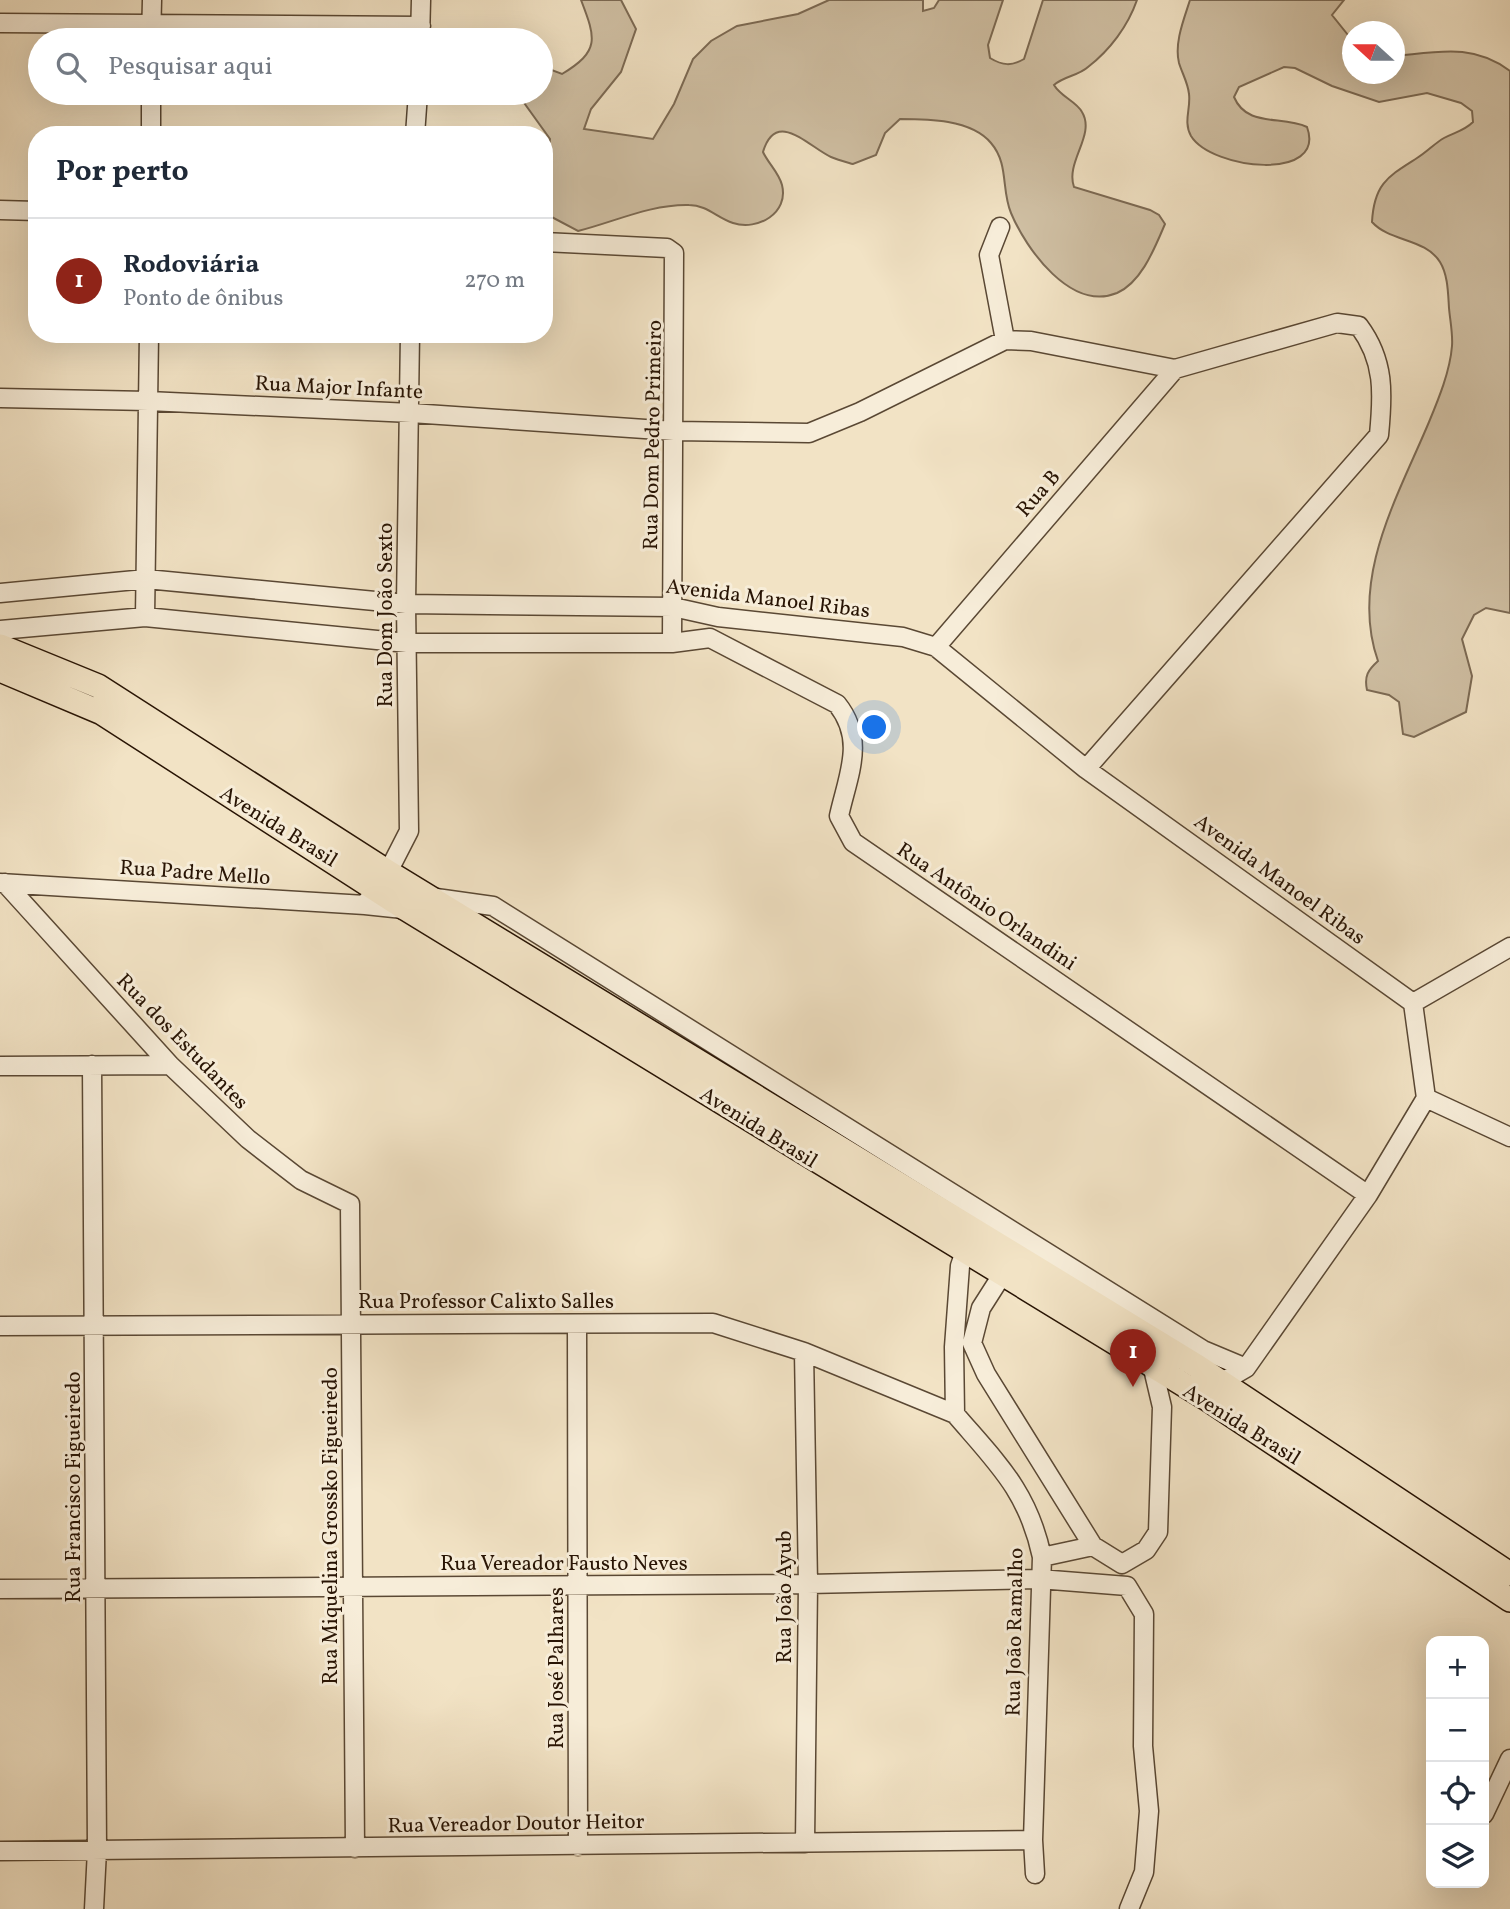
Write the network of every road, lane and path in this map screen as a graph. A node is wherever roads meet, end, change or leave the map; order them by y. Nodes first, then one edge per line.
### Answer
1 (152, 0) edge
2 (422, 0) edge
3 (0, 23) edge
4 (84, 28) edge
5 (151, 28) edge
6 (421, 28) edge
7 (151, 105) edge
8 (417, 105) edge
9 (151, 126) edge
10 (416, 126) edge
11 (0, 210) edge
12 (28, 211) edge
13 (1000, 227) dead end
14 (553, 243) edge
15 (1005, 340) junction
16 (149, 343) edge
17 (410, 343) edge
18 (1175, 369) junction
19 (0, 398) edge
20 (148, 401) junction
21 (411, 413) junction
22 (674, 431) junction
23 (146, 579) junction
24 (0, 593) edge
25 (406, 604) junction
26 (673, 607) junction
27 (145, 617) junction
28 (718, 617) junction
29 (0, 630) edge
30 (710, 638) junction
31 (407, 643) junction
32 (672, 643) junction
33 (0, 646) edge
34 (936, 647) junction
35 (0, 670) edge
36 (1086, 769) junction
37 (2, 883) edge
38 (376, 888) junction
39 (433, 897) junction
40 (406, 909) junction
41 (1510, 947) edge
42 (1413, 1003) junction
43 (92, 1065) junction
44 (170, 1065) junction
45 (0, 1066) edge
46 (1426, 1098) junction
47 (1510, 1137) edge
48 (1368, 1195) junction
49 (350, 1204) joint
50 (934, 1208) junction
51 (976, 1218) junction
52 (919, 1225) junction
53 (962, 1251) junction
54 (1002, 1275) junction
55 (577, 1324) junction
56 (351, 1325) junction
57 (0, 1326) edge
58 (95, 1326) junction
59 (804, 1352) junction
60 (1200, 1358) junction
61 (1246, 1368) junction
62 (1182, 1386) junction
63 (1215, 1390) junction
64 (955, 1414) junction
65 (1093, 1546) junction
66 (1042, 1557) junction
67 (1510, 1574) edge
68 (1039, 1579) junction
69 (808, 1584) junction
70 (579, 1586) junction
71 (353, 1587) junction
72 (0, 1589) edge
73 (95, 1589) junction
74 (1510, 1600) edge
75 (1510, 1759) edge
76 (1489, 1803) edge
77 (1033, 1840) junction
78 (805, 1843) junction
79 (578, 1846) junction
80 (355, 1848) junction
81 (97, 1850) junction
82 (0, 1851) edge
83 (1035, 1874) dead end
84 (94, 1909) edge
85 (1129, 1909) edge

1 - 5 street
2 - 6 street
3 - 4 street
7 - 9 street
8 - 10 street
11 - 12 street
13 - 15 street
14 - 22 street, Rua Dom Pedro Primeiro
15 - 18 street
15 - 22 street, Rua Major Infante
16 - 20 street
17 - 21 street, Rua Dom João Sexto
18 - 34 street, Rua B
18 - 36 street
19 - 20 street, Rua Major Infante
20 - 21 street, Rua Major Infante
20 - 23 street
21 - 22 street, Rua Major Infante
21 - 25 street, Rua Dom João Sexto
22 - 26 street, Rua Dom Pedro Primeiro
23 - 24 street, Avenida Manoel Ribas
23 - 25 street, Avenida Manoel Ribas
23 - 27 street
25 - 26 street, Avenida Manoel Ribas
25 - 31 street, Rua Dom João Sexto
26 - 28 street, Avenida Manoel Ribas
26 - 32 street, Rua Dom Pedro Primeiro
27 - 29 street
27 - 31 street
28 - 30 street
28 - 34 street, Avenida Manoel Ribas
30 - 32 street
30 - 48 street, Rua Antônio Orlandini
31 - 32 street
31 - 38 street, Rua Dom João Sexto
33 - 38 main road, Avenida Brasil
34 - 36 street, Avenida Manoel Ribas
35 - 38 main road, Avenida Brasil
36 - 42 street, Avenida Manoel Ribas
37 - 38 street, Rua Padre Mello
37 - 44 street, Rua dos Estudantes
38 - 39 main road, Avenida Brasil
38 - 40 main road, Avenida Brasil
39 - 40 street
39 - 50 main road, Avenida Brasil
39 - 51 street
40 - 52 main road, Avenida Brasil
41 - 42 street
42 - 46 street
43 - 44 street
43 - 45 street
43 - 58 street, Rua Francisco Figueiredo
44 - 49 street, Rua dos Estudantes
46 - 47 street
46 - 48 street
48 - 61 street
49 - 56 street, Rua Miquelina Grossko Figueiredo
50 - 51 main road, Avenida Brasil
50 - 52 main road
51 - 53 street
51 - 60 main road, Avenida Brasil
52 - 53 main road, Avenida Brasil
53 - 54 main road, Avenida Brasil
53 - 64 street
54 - 62 main road, Avenida Brasil
54 - 65 street
55 - 56 street, Rua Professor Calixto Salles
55 - 59 street, Rua Professor Calixto Salles
55 - 70 street, Rua José Palhares
56 - 58 street, Rua Professor Calixto Salles
56 - 71 street, Rua Miquelina Grossko Figueiredo
57 - 58 street, Rua Professor Calixto Salles
58 - 73 street, Rua Francisco Figueiredo
59 - 64 street, Rua Professor Calixto Salles
59 - 69 street, Rua João Ayub
60 - 61 street
60 - 62 street
60 - 63 main road, Avenida Brasil
61 - 63 street
62 - 63 main road, Avenida Brasil
62 - 65 street
63 - 67 main road, Avenida Brasil
63 - 74 main road, Avenida Brasil
64 - 66 street, Rua João Ramalho
65 - 66 street
66 - 68 street, Rua João Ramalho
68 - 69 street, Rua Vereador Fausto Neves
68 - 77 street, Rua João Ramalho
68 - 85 street, Rua Vereador Fausto Neves
69 - 70 street, Rua Vereador Fausto Neves
69 - 78 street, Rua João Ayub
70 - 71 street, Rua Vereador Fausto Neves
70 - 79 street, Rua José Palhares
71 - 73 street, Rua Vereador Fausto Neves
71 - 80 street, Rua Miquelina Grossko Figueiredo
72 - 73 street, Rua Vereador Fausto Neves
73 - 81 street, Rua Francisco Figueiredo
75 - 76 street
77 - 78 street, Rua Vereador Doutor Heitor
77 - 83 street, Rua João Ramalho
78 - 79 street, Rua Vereador Doutor Heitor
79 - 80 street, Rua Vereador Doutor Heitor
80 - 81 street, Rua Vereador Doutor Heitor
81 - 82 street, Rua Vereador Doutor Heitor
81 - 84 street, Rua Francisco Figueiredo

